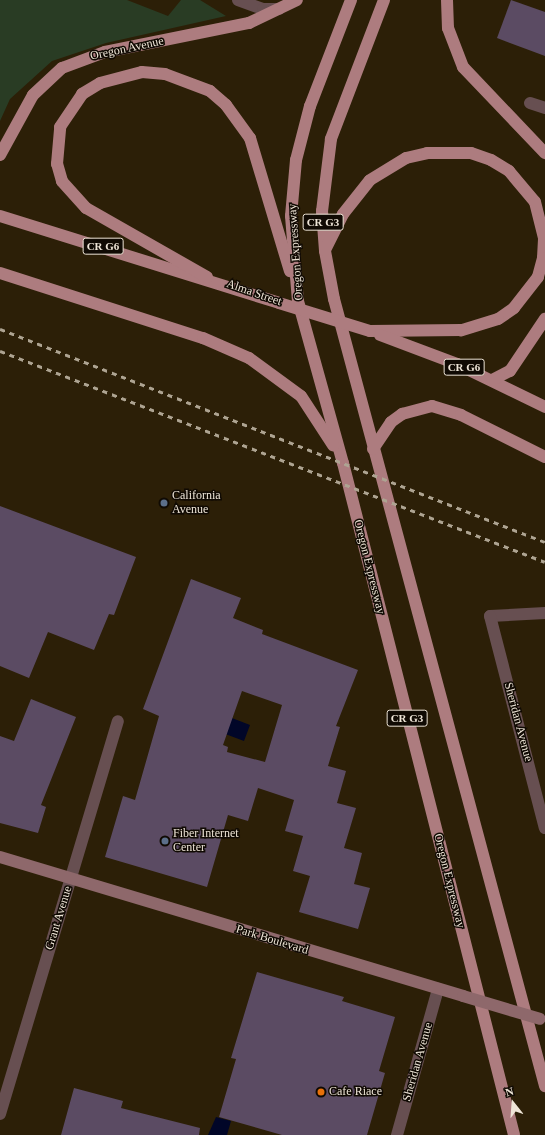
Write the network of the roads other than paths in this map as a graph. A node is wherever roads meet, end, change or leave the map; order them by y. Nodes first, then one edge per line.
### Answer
1 (238, 0) edge
2 (351, 0) edge
3 (384, 0) edge
4 (447, 0) edge
5 (292, 4) edge
6 (530, 102) dead end
7 (545, 108) edge
8 (545, 153) edge
9 (0, 155) edge
10 (0, 216) edge
11 (325, 251) junction
12 (0, 273) edge
13 (207, 277) junction
14 (298, 301) junction
15 (545, 319) edge
16 (370, 332) junction
17 (492, 380) junction
18 (545, 407) edge
19 (374, 449) junction
20 (545, 458) edge
21 (343, 463) junction
22 (545, 613) edge
23 (118, 721) dead end
24 (545, 828) edge
25 (0, 857) edge
26 (72, 876) junction
27 (438, 989) junction
28 (543, 1019) edge
29 (545, 1086) edge
30 (0, 1114) edge
31 (397, 1135) edge
32 (514, 1135) edge

1 - 5 street
2 - 14 main road, Oregon Expressway / CR G3
3 - 11 main road, CR G3
4 - 8 main road
5 - 9 main road, Oregon Avenue
6 - 7 street
10 - 13 main road, Alma Street / CR G6
11 - 16 main road
11 - 19 main road, CR G3
12 - 21 main road
13 - 14 main road
13 - 16 main road, Alma Street / CR G6, bridge
14 - 21 main road, Oregon Expressway / CR G3
15 - 17 main road
16 - 17 main road, Alma Street / CR G6
17 - 18 main road, Alma Street / CR G6
19 - 20 main road
19 - 29 main road, CR G3
21 - 32 main road, Oregon Expressway / CR G3
22 - 24 street, Sheridan Avenue
23 - 26 street, Grant Avenue
25 - 26 street, Park Boulevard
26 - 27 street, Park Boulevard
26 - 30 street, Grant Avenue
27 - 28 street, Park Boulevard, bridge
27 - 31 street, Sheridan Avenue

